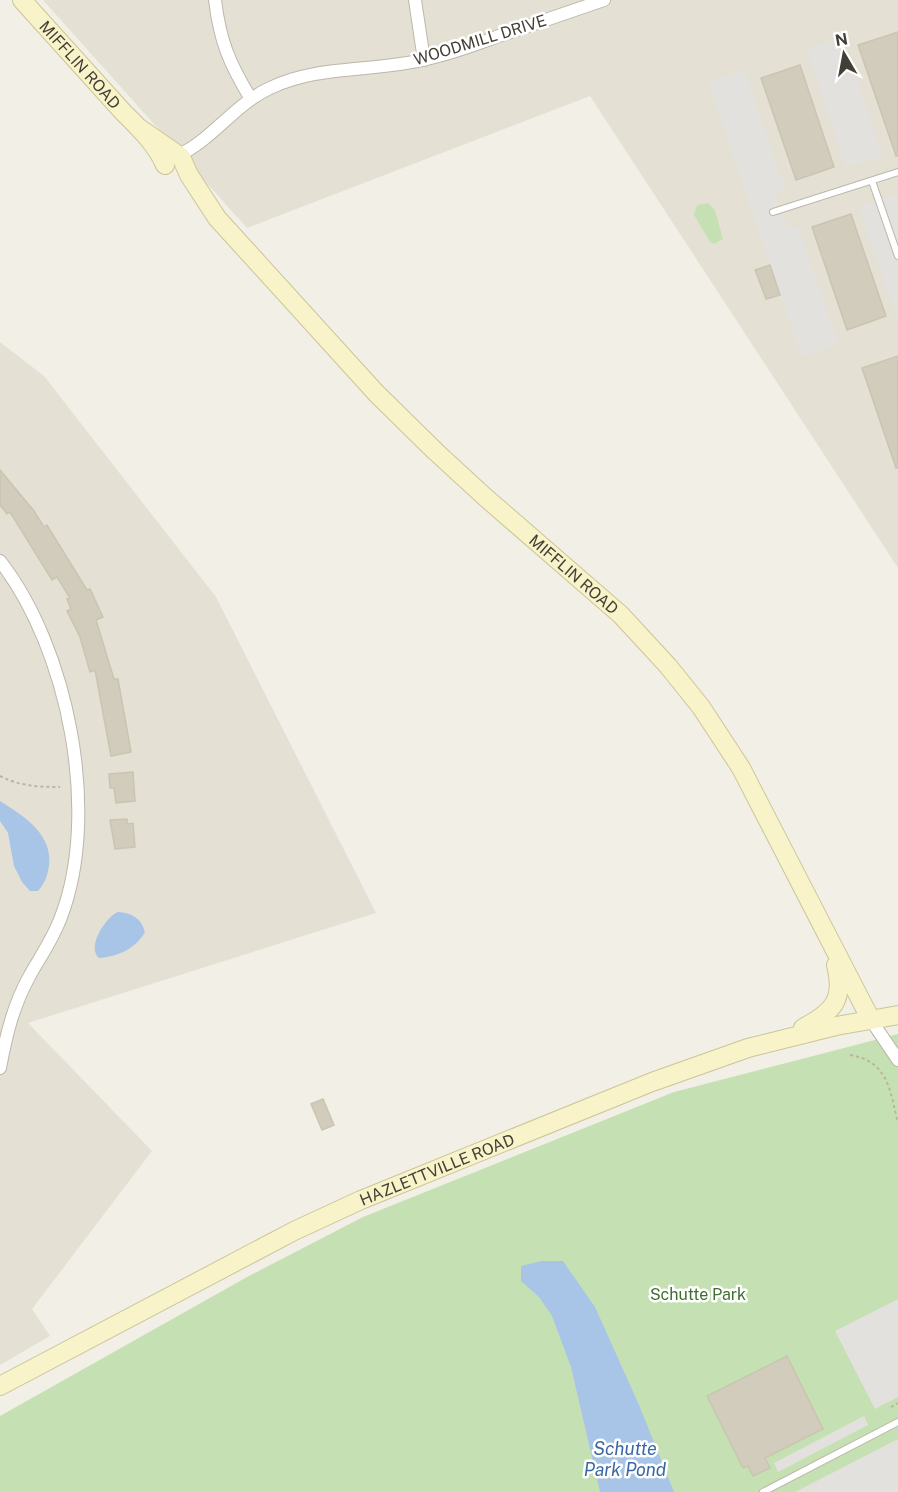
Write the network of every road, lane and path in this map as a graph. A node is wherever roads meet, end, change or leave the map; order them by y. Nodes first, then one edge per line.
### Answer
1 (22, 0) edge
2 (215, 0) edge
3 (415, 0) edge
4 (604, 0) edge
5 (424, 60) junction
6 (251, 99) junction
7 (177, 163) junction
8 (898, 172) edge
9 (872, 181) junction
10 (773, 212) dead end
11 (898, 256) edge
12 (0, 561) edge
13 (0, 776) edge
14 (60, 787) dead end
15 (831, 943) junction
16 (898, 1015) edge
17 (871, 1020) junction
18 (4, 1029) edge
19 (784, 1039) junction
20 (850, 1055) dead end
21 (898, 1060) edge
22 (0, 1068) edge
23 (898, 1123) edge
24 (0, 1386) edge
25 (898, 1403) edge
26 (891, 1407) dead end
27 (898, 1422) edge
28 (762, 1492) edge

1 - 7 main road, MIFFLIN ROAD
2 - 6 street
3 - 5 street
4 - 5 street, WOODMILL DRIVE
5 - 6 street, WOODMILL DRIVE
6 - 7 street, WOODMILL DRIVE
7 - 15 main road, MIFFLIN ROAD
8 - 9 lane
9 - 10 lane
9 - 11 lane
12 - 18 street
13 - 14 path
15 - 17 main road, MIFFLIN ROAD
15 - 19 main road
16 - 17 main road, HAZLETTVILLE ROAD
17 - 19 main road, HAZLETTVILLE ROAD
17 - 21 street
18 - 22 street
19 - 24 main road, HAZLETTVILLE ROAD
20 - 23 path
25 - 26 path
27 - 28 lane

